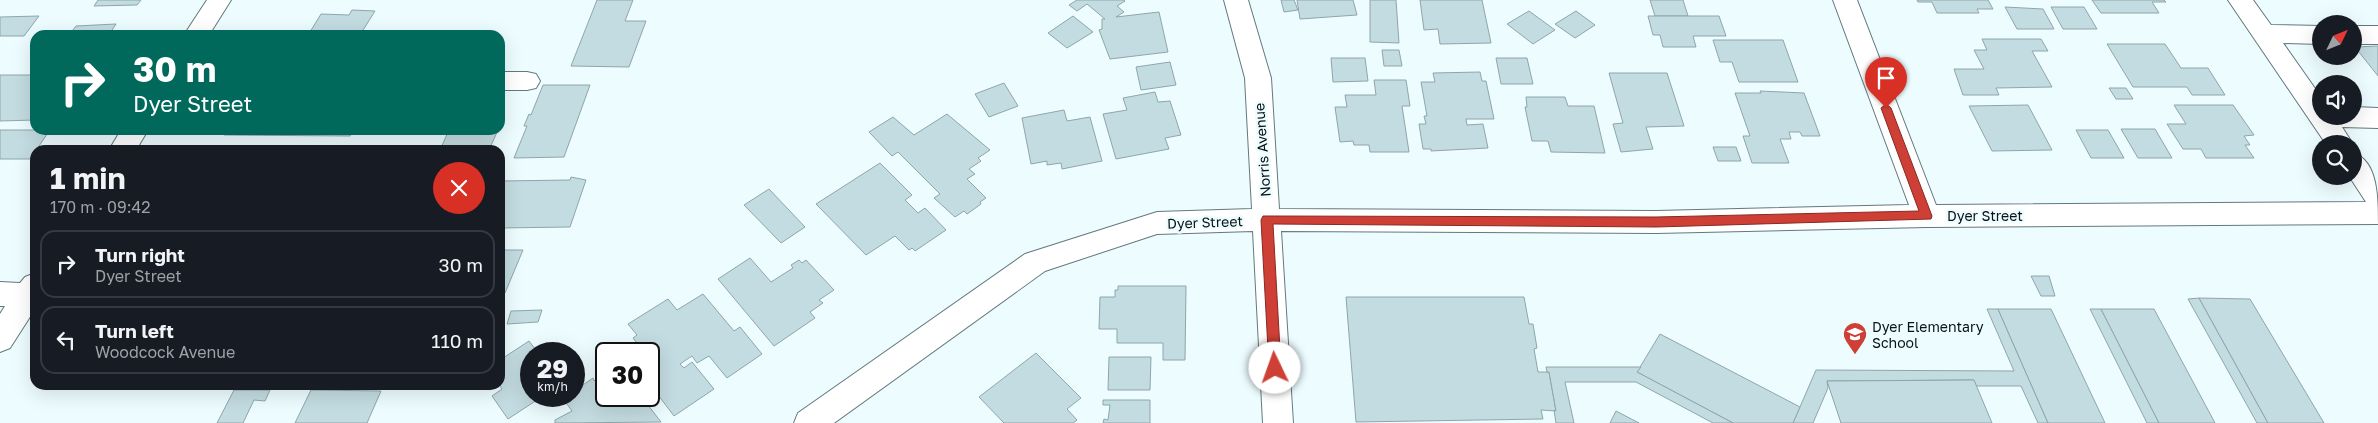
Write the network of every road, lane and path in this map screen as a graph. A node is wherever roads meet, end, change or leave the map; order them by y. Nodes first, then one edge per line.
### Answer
1 (219, 0) edge
2 (1236, 0) edge
3 (1845, 0) edge
4 (2240, 0) edge
5 (199, 30) edge
6 (2264, 34) junction
7 (2312, 35) edge
8 (2362, 35) edge
9 (2378, 35) edge
10 (505, 81) edge
11 (527, 81) dead end
12 (2312, 103) edge
13 (2362, 117) edge
14 (2378, 118) edge
15 (2362, 175) edge
16 (2378, 198) edge
17 (2378, 213) edge
18 (1927, 216) junction
19 (1267, 220) junction
20 (21, 292) edge
21 (0, 339) edge
22 (809, 423) edge
23 (1278, 423) edge

1 - 5 street
2 - 19 street, Norris Avenue
3 - 18 street
4 - 6 street
6 - 7 street
6 - 12 street
8 - 9 street
10 - 11 street
13 - 14 street
15 - 16 street
17 - 18 street, Dyer Street
18 - 19 street, Dyer Street
19 - 22 street, Dyer Street
19 - 23 street, Norris Avenue
20 - 21 street

